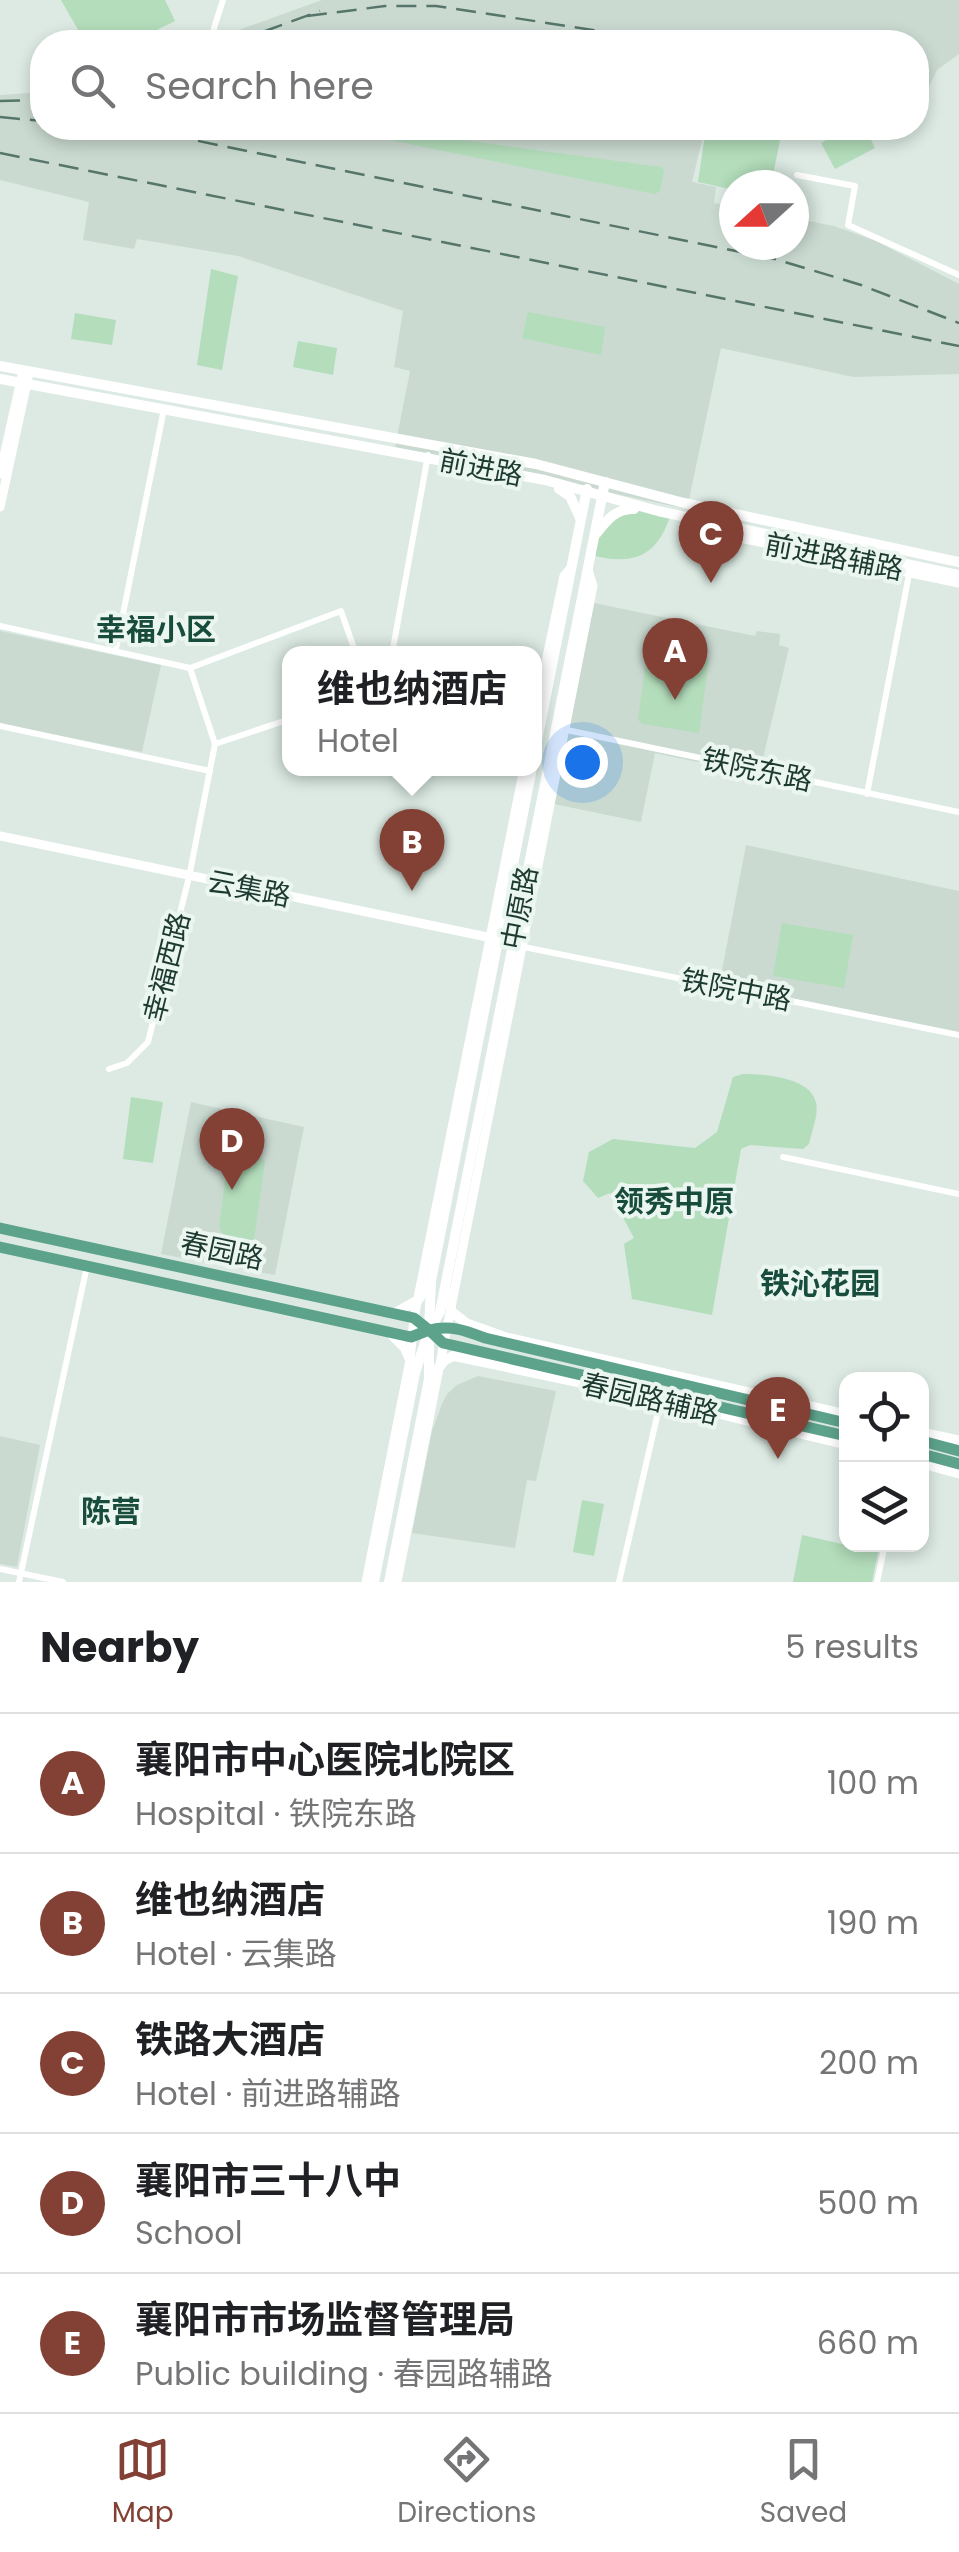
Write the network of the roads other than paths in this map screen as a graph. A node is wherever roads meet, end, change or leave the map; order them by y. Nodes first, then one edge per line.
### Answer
1 (224, 0) edge
2 (214, 30) edge
3 (809, 177) edge
4 (959, 275) edge
5 (0, 366) edge
6 (24, 378) junction
7 (0, 379) edge
8 (164, 408) junction
9 (430, 444) junction
10 (427, 458) junction
11 (0, 474) edge
12 (589, 478) junction
13 (545, 480) junction
14 (605, 482) junction
15 (586, 494) junction
16 (603, 498) junction
17 (0, 508) edge
18 (658, 511) junction
19 (581, 520) junction
20 (595, 535) junction
21 (959, 562) edge
22 (572, 567) junction
23 (910, 567) junction
24 (959, 575) edge
25 (959, 583) edge
26 (0, 626) edge
27 (353, 646) edge
28 (393, 646) edge
29 (116, 649) junction
30 (190, 668) junction
31 (542, 681) edge
32 (542, 716) edge
33 (282, 723) edge
34 (0, 726) edge
35 (560, 729) junction
36 (215, 744) junction
37 (210, 771) junction
38 (523, 776) edge
39 (530, 776) edge
40 (867, 794) junction
41 (959, 812) edge
42 (0, 836) edge
43 (188, 877) junction
44 (493, 939) junction
45 (518, 946) junction
46 (959, 1035) edge
47 (109, 1069) dead end
48 (782, 1158) dead end
49 (959, 1194) edge
50 (0, 1228) edge
51 (0, 1247) edge
52 (86, 1266) junction
53 (431, 1280) junction
54 (445, 1288) junction
55 (418, 1300) junction
56 (450, 1305) junction
57 (393, 1314) junction
58 (414, 1318) junction
59 (462, 1321) junction
60 (447, 1326) junction
61 (429, 1330) junction
62 (388, 1332) junction
63 (411, 1337) junction
64 (485, 1338) junction
65 (443, 1343) junction
66 (470, 1349) junction
67 (452, 1356) junction
68 (410, 1360) junction
69 (440, 1366) junction
70 (415, 1373) junction
71 (429, 1379) junction
72 (662, 1397) junction
73 (839, 1412) edge
74 (839, 1421) edge
75 (929, 1434) edge
76 (839, 1435) edge
77 (959, 1440) edge
78 (839, 1443) edge
79 (929, 1443) edge
80 (959, 1451) edge
81 (929, 1456) edge
82 (959, 1464) edge
83 (929, 1466) edge
84 (959, 1474) edge
85 (883, 1552) edge
86 (0, 1569) edge
87 (20, 1578) edge
88 (62, 1582) edge
89 (370, 1582) edge
90 (389, 1582) edge
91 (397, 1582) edge
92 (619, 1582) edge
93 (877, 1582) edge

1 - 2 street
3 - 4 street
5 - 6 main road, 前进路
6 - 7 main road, 前进路
6 - 8 main road, 前进路
6 - 9 main road, 前进路
6 - 11 street
6 - 17 street
8 - 10 main road, 前进路
8 - 29 street
9 - 10 street
9 - 12 main road, 前进路
10 - 13 main road, 前进路
10 - 28 street
12 - 14 main road, 前进路
12 - 15 main road
13 - 15 main road, 前进路
13 - 19 main road
14 - 16 main road, 中原路
14 - 21 main road, 前进路
15 - 16 main road, 前进路
15 - 19 main road
16 - 18 main road, 前进路
16 - 20 main road, 中原路
18 - 20 main road
18 - 23 main road, 前进路
19 - 22 main road
20 - 35 main road, 中原路
22 - 31 street
22 - 32 main road
23 - 24 main road, 前进路
23 - 25 street, 前进路辅路
23 - 40 street
26 - 29 street
27 - 30 street
29 - 30 street
30 - 36 street
33 - 36 street
34 - 37 street
35 - 40 street, 铁院东路
35 - 45 main road, 中原路
36 - 37 street, 幸福西路
37 - 43 street, 幸福西路
38 - 44 street
39 - 44 main road, 中原路
40 - 41 street, 铁院东路
42 - 43 street, 云集路
43 - 44 street, 云集路
43 - 47 street, 幸福西路
44 - 53 main road, 中原路
44 - 55 street
45 - 46 street, 铁院中路
45 - 54 main road, 中原路
45 - 56 street
48 - 49 street
50 - 57 main road, 春园路
51 - 52 main road, 春园路
52 - 62 main road, 春园路
52 - 87 street
53 - 55 main road
53 - 61 main road, 中原路
54 - 56 main road
54 - 61 main road, 中原路
55 - 57 main road
55 - 58 street
56 - 59 main road
56 - 60 street
57 - 58 main road, 春园路
58 - 61 main road, 春园路
58 - 63 street
59 - 64 main road
59 - 73 street, 春园路辅路
60 - 61 main road
60 - 64 main road
60 - 65 street
61 - 63 main road
61 - 65 main road, 春园路
61 - 70 main road, 中原路
61 - 71 main road, 中原路
62 - 63 main road, 春园路
62 - 68 main road
63 - 68 street
64 - 74 main road
65 - 66 main road
65 - 69 street
66 - 67 main road
66 - 72 main road
67 - 69 main road
67 - 72 street, 春园路辅路
68 - 70 main road
68 - 89 street
69 - 71 main road
69 - 91 street
70 - 89 main road, 中原路
71 - 90 main road, 中原路
72 - 76 main road
72 - 78 street, 春园路辅路
72 - 92 street
75 - 77 street
79 - 80 main road
81 - 82 main road
83 - 84 street
85 - 93 street
86 - 87 street
87 - 88 street

